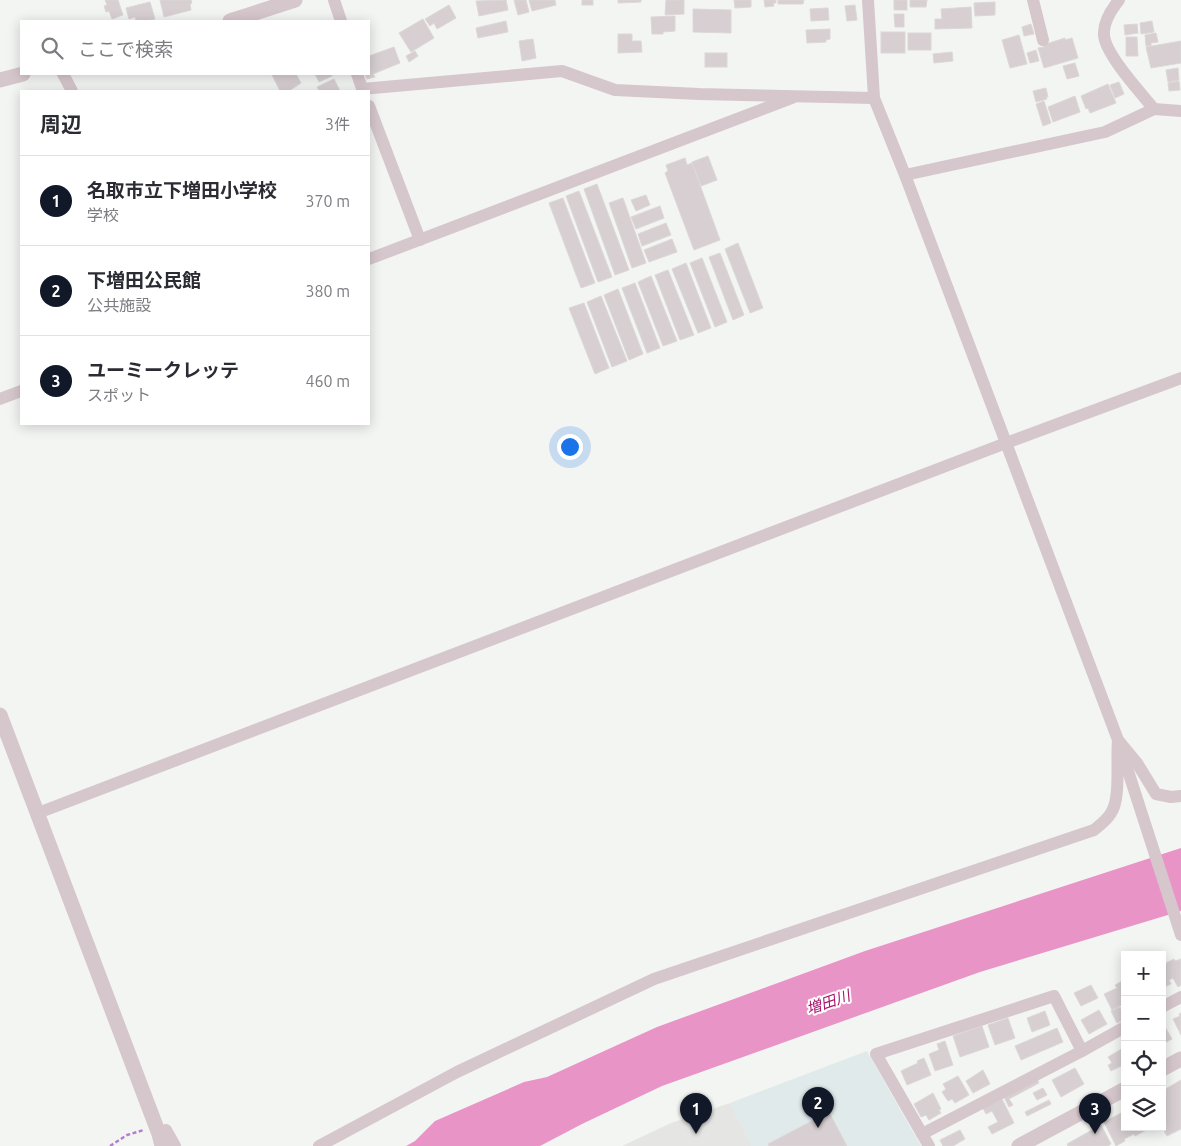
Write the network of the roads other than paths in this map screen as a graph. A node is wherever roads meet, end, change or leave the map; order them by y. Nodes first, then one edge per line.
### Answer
1 (295, 0) edge
2 (334, 0) edge
3 (868, 0) edge
4 (1033, 0) edge
5 (1119, 0) edge
6 (233, 20) edge
7 (341, 20) edge
8 (1043, 40) dead end
9 (20, 75) edge
10 (64, 75) edge
11 (357, 75) edge
12 (0, 80) edge
13 (71, 90) edge
14 (363, 90) edge
15 (798, 96) junction
16 (874, 98) junction
17 (370, 109) edge
18 (1154, 109) junction
19 (1181, 111) edge
20 (905, 175) junction
21 (420, 240) junction
22 (370, 259) edge
23 (1181, 378) edge
24 (20, 390) edge
25 (0, 399) edge
26 (1006, 443) junction
27 (0, 715) edge
28 (1118, 740) junction
29 (1181, 796) edge
30 (38, 813) junction
31 (1180, 934) edge
32 (1181, 997) edge
33 (1166, 1005) edge
34 (1121, 1029) edge
35 (1082, 1051) junction
36 (1181, 1059) edge
37 (1166, 1067) edge
38 (1121, 1091) edge
39 (922, 1134) junction
40 (159, 1135) edge
41 (175, 1146) edge
42 (319, 1146) edge
43 (929, 1146) edge
44 (1019, 1146) edge

1 - 6 street
2 - 7 street
3 - 16 street
4 - 8 street
5 - 18 street
9 - 12 street
10 - 13 street
11 - 14 street
14 - 15 street
15 - 16 street
15 - 21 street
16 - 20 street
17 - 21 street
18 - 19 street
18 - 20 street
20 - 26 street
21 - 22 street
23 - 26 street
24 - 25 street
26 - 28 street
26 - 30 street
27 - 30 street
28 - 29 street
28 - 31 street
28 - 42 street
30 - 40 street
32 - 33 street
34 - 35 street
35 - 39 street
35 - 39 street
36 - 37 street
38 - 44 street
39 - 43 street
40 - 41 street

